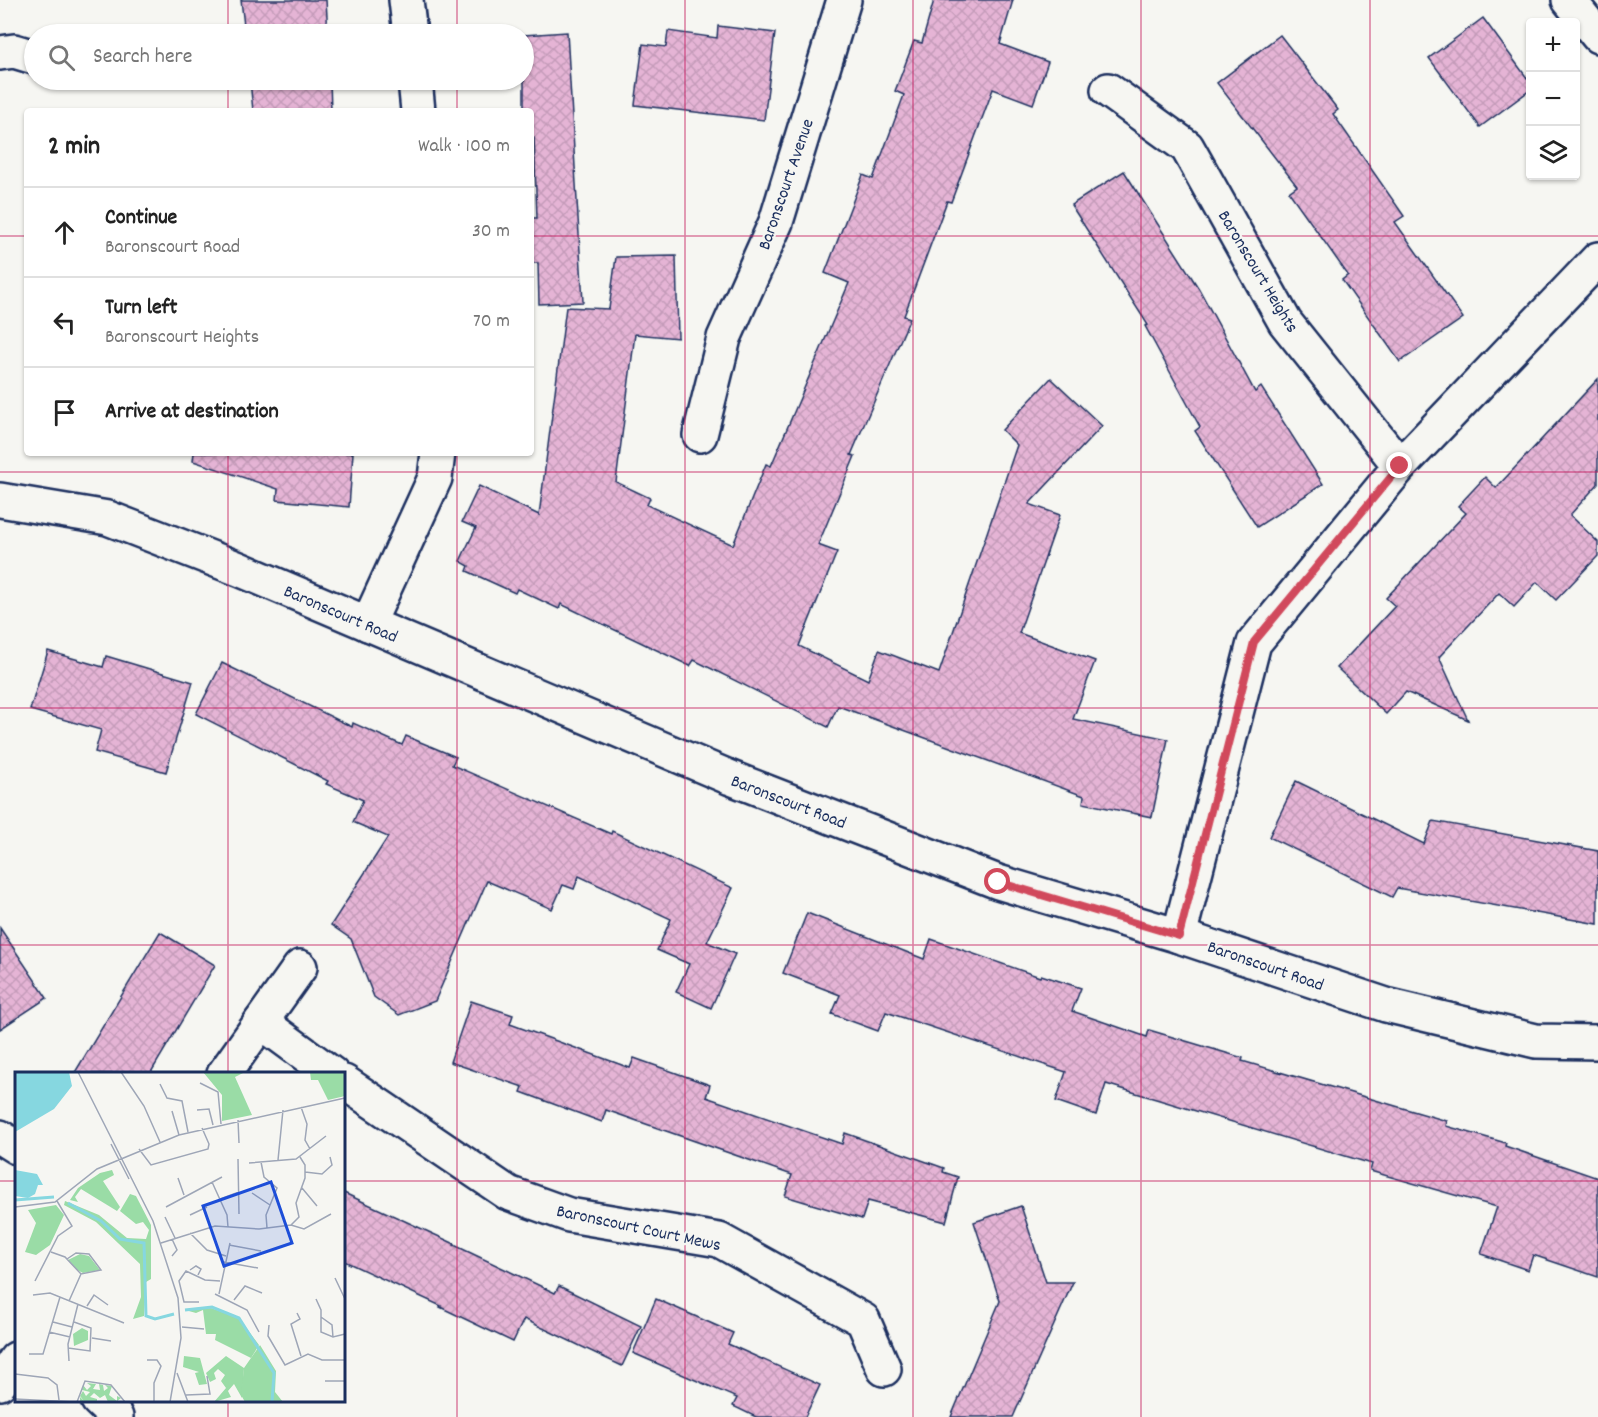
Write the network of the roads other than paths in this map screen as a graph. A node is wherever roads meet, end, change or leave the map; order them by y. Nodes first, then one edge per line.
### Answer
1 (406, 0) edge
2 (844, 0) edge
3 (1569, 0) edge
4 (409, 24) edge
5 (1598, 36) edge
6 (0, 53) edge
7 (24, 54) edge
8 (416, 90) edge
9 (1108, 90) dead end
10 (418, 108) edge
11 (1598, 260) edge
12 (700, 435) dead end
13 (438, 456) edge
14 (1400, 466) junction
15 (0, 500) edge
16 (368, 624) junction
17 (1179, 936) junction
18 (300, 967) dead end
19 (261, 1022) junction
20 (1598, 1042) edge
21 (225, 1072) edge
22 (329, 1072) edge
23 (345, 1083) edge
24 (0, 1137) edge
25 (15, 1146) edge
26 (15, 1360) edge
27 (884, 1369) dead end
28 (0, 1383) edge
29 (99, 1402) edge
30 (116, 1417) edge

1 - 4 street
2 - 12 street, Baronscourt Avenue
3 - 5 street
6 - 7 street
8 - 10 street
9 - 14 street, Baronscourt Heights
11 - 14 street
13 - 16 street
14 - 17 street
15 - 16 street, Baronscourt Road
16 - 17 street, Baronscourt Road
17 - 20 street, Baronscourt Road
18 - 19 street
19 - 21 street
19 - 22 street
23 - 27 street, Baronscourt Court Mews
24 - 25 street
26 - 28 street
29 - 30 street

